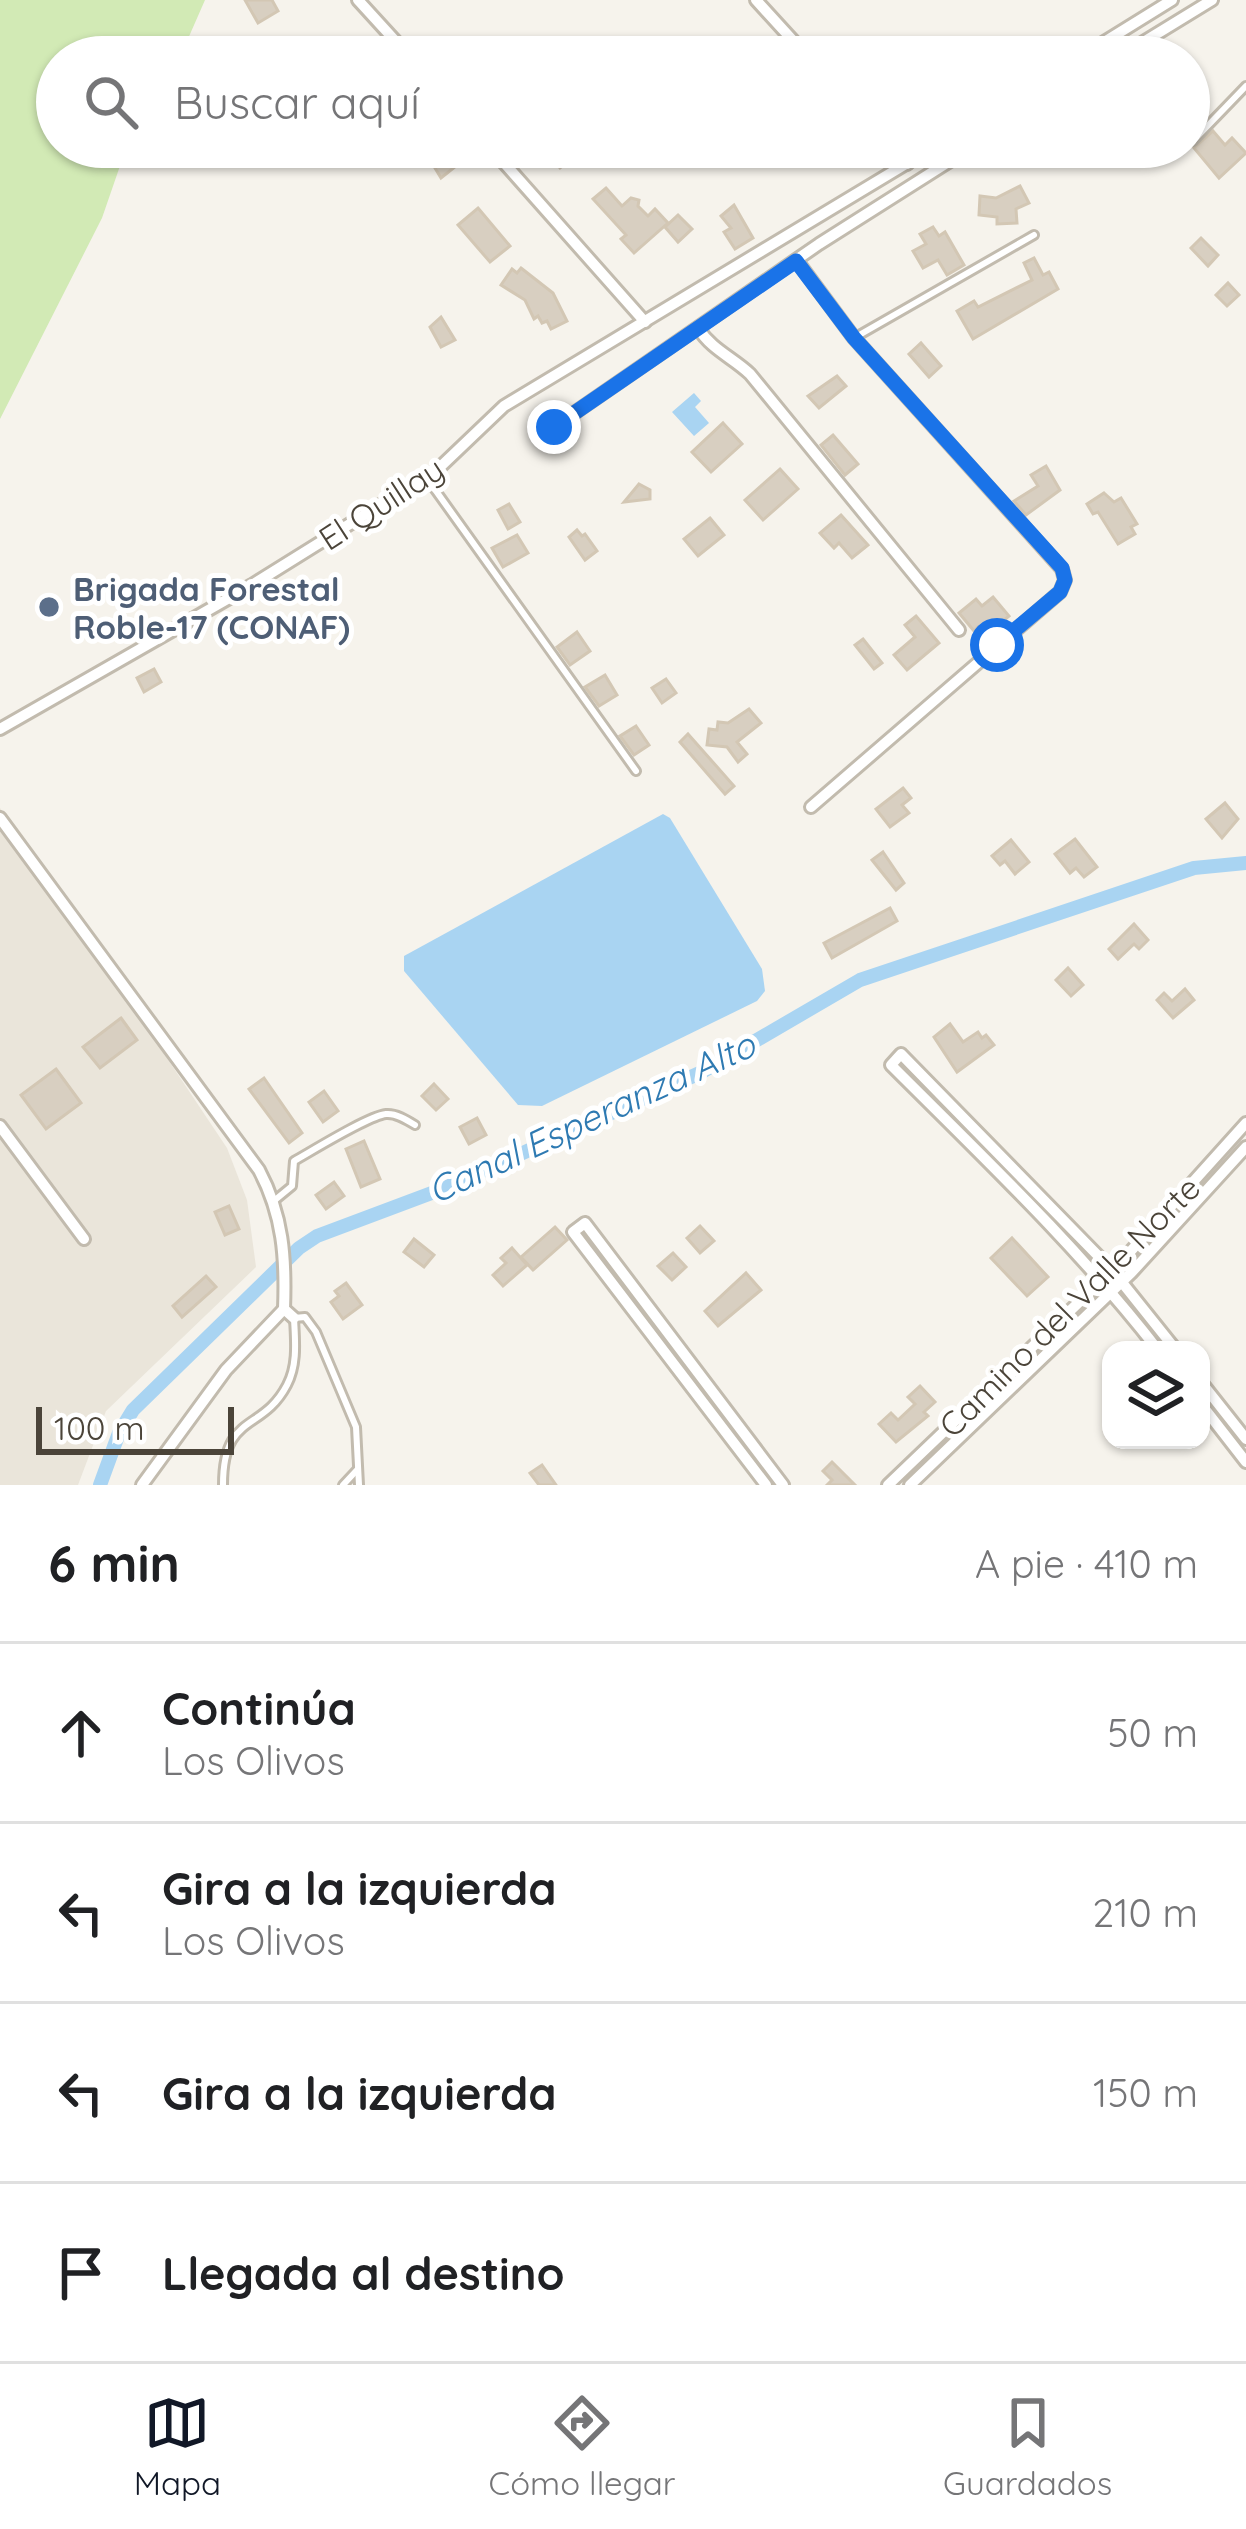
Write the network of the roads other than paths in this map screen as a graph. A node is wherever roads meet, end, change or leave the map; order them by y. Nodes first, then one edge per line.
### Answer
1 (358, 0) edge
2 (756, 0) edge
3 (1172, 0) edge
4 (1212, 0) edge
5 (391, 36) edge
6 (789, 36) edge
7 (1114, 36) edge
8 (1153, 36) edge
9 (1246, 86) edge
10 (1210, 123) edge
11 (509, 168) edge
12 (900, 168) edge
13 (940, 168) edge
14 (1034, 235) dead end
15 (796, 261) junction
16 (645, 322) junction
17 (698, 328) junction
18 (854, 338) junction
19 (554, 427) dead end
20 (426, 477) junction
21 (959, 630) dead end
22 (0, 729) edge
23 (635, 770) dead end
24 (811, 807) dead end
25 (0, 818) edge
26 (1246, 1123) edge
27 (415, 1124) dead end
28 (0, 1126) edge
29 (1246, 1148) edge
30 (275, 1200) junction
31 (84, 1239) dead end
32 (1107, 1275) junction
33 (1117, 1286) junction
34 (289, 1313) junction
35 (1152, 1341) edge
36 (1167, 1341) edge
37 (1210, 1393) edge
38 (1210, 1416) edge
39 (1246, 1439) edge
40 (1246, 1462) edge
41 (358, 1469) junction
42 (142, 1485) edge
43 (223, 1485) edge
44 (343, 1485) edge
45 (359, 1485) edge
46 (766, 1485) edge
47 (783, 1485) edge
48 (888, 1485) edge
49 (910, 1485) edge

1 - 5 street
2 - 6 street
3 - 7 street
4 - 8 street
9 - 10 lane
11 - 16 street
12 - 16 street, El Quillay
13 - 15 street
14 - 18 lane
15 - 17 street
15 - 18 street
16 - 20 street, El Quillay
17 - 19 street
17 - 21 street
18 - 24 street
20 - 22 street, El Quillay
20 - 23 lane
25 - 30 street
26 - 32 street, Camino del Valle Norte
27 - 30 lane
28 - 31 street
29 - 33 street, Camino del Valle Norte
30 - 34 street
32 - 32 street
32 - 33 street
32 - 48 street, Camino del Valle Norte
33 - 35 street
33 - 36 street
33 - 49 street, Camino del Valle Norte
34 - 41 lane
34 - 42 street
34 - 43 lane
37 - 39 street
38 - 40 street
41 - 44 lane
41 - 45 lane
46 - 47 street

